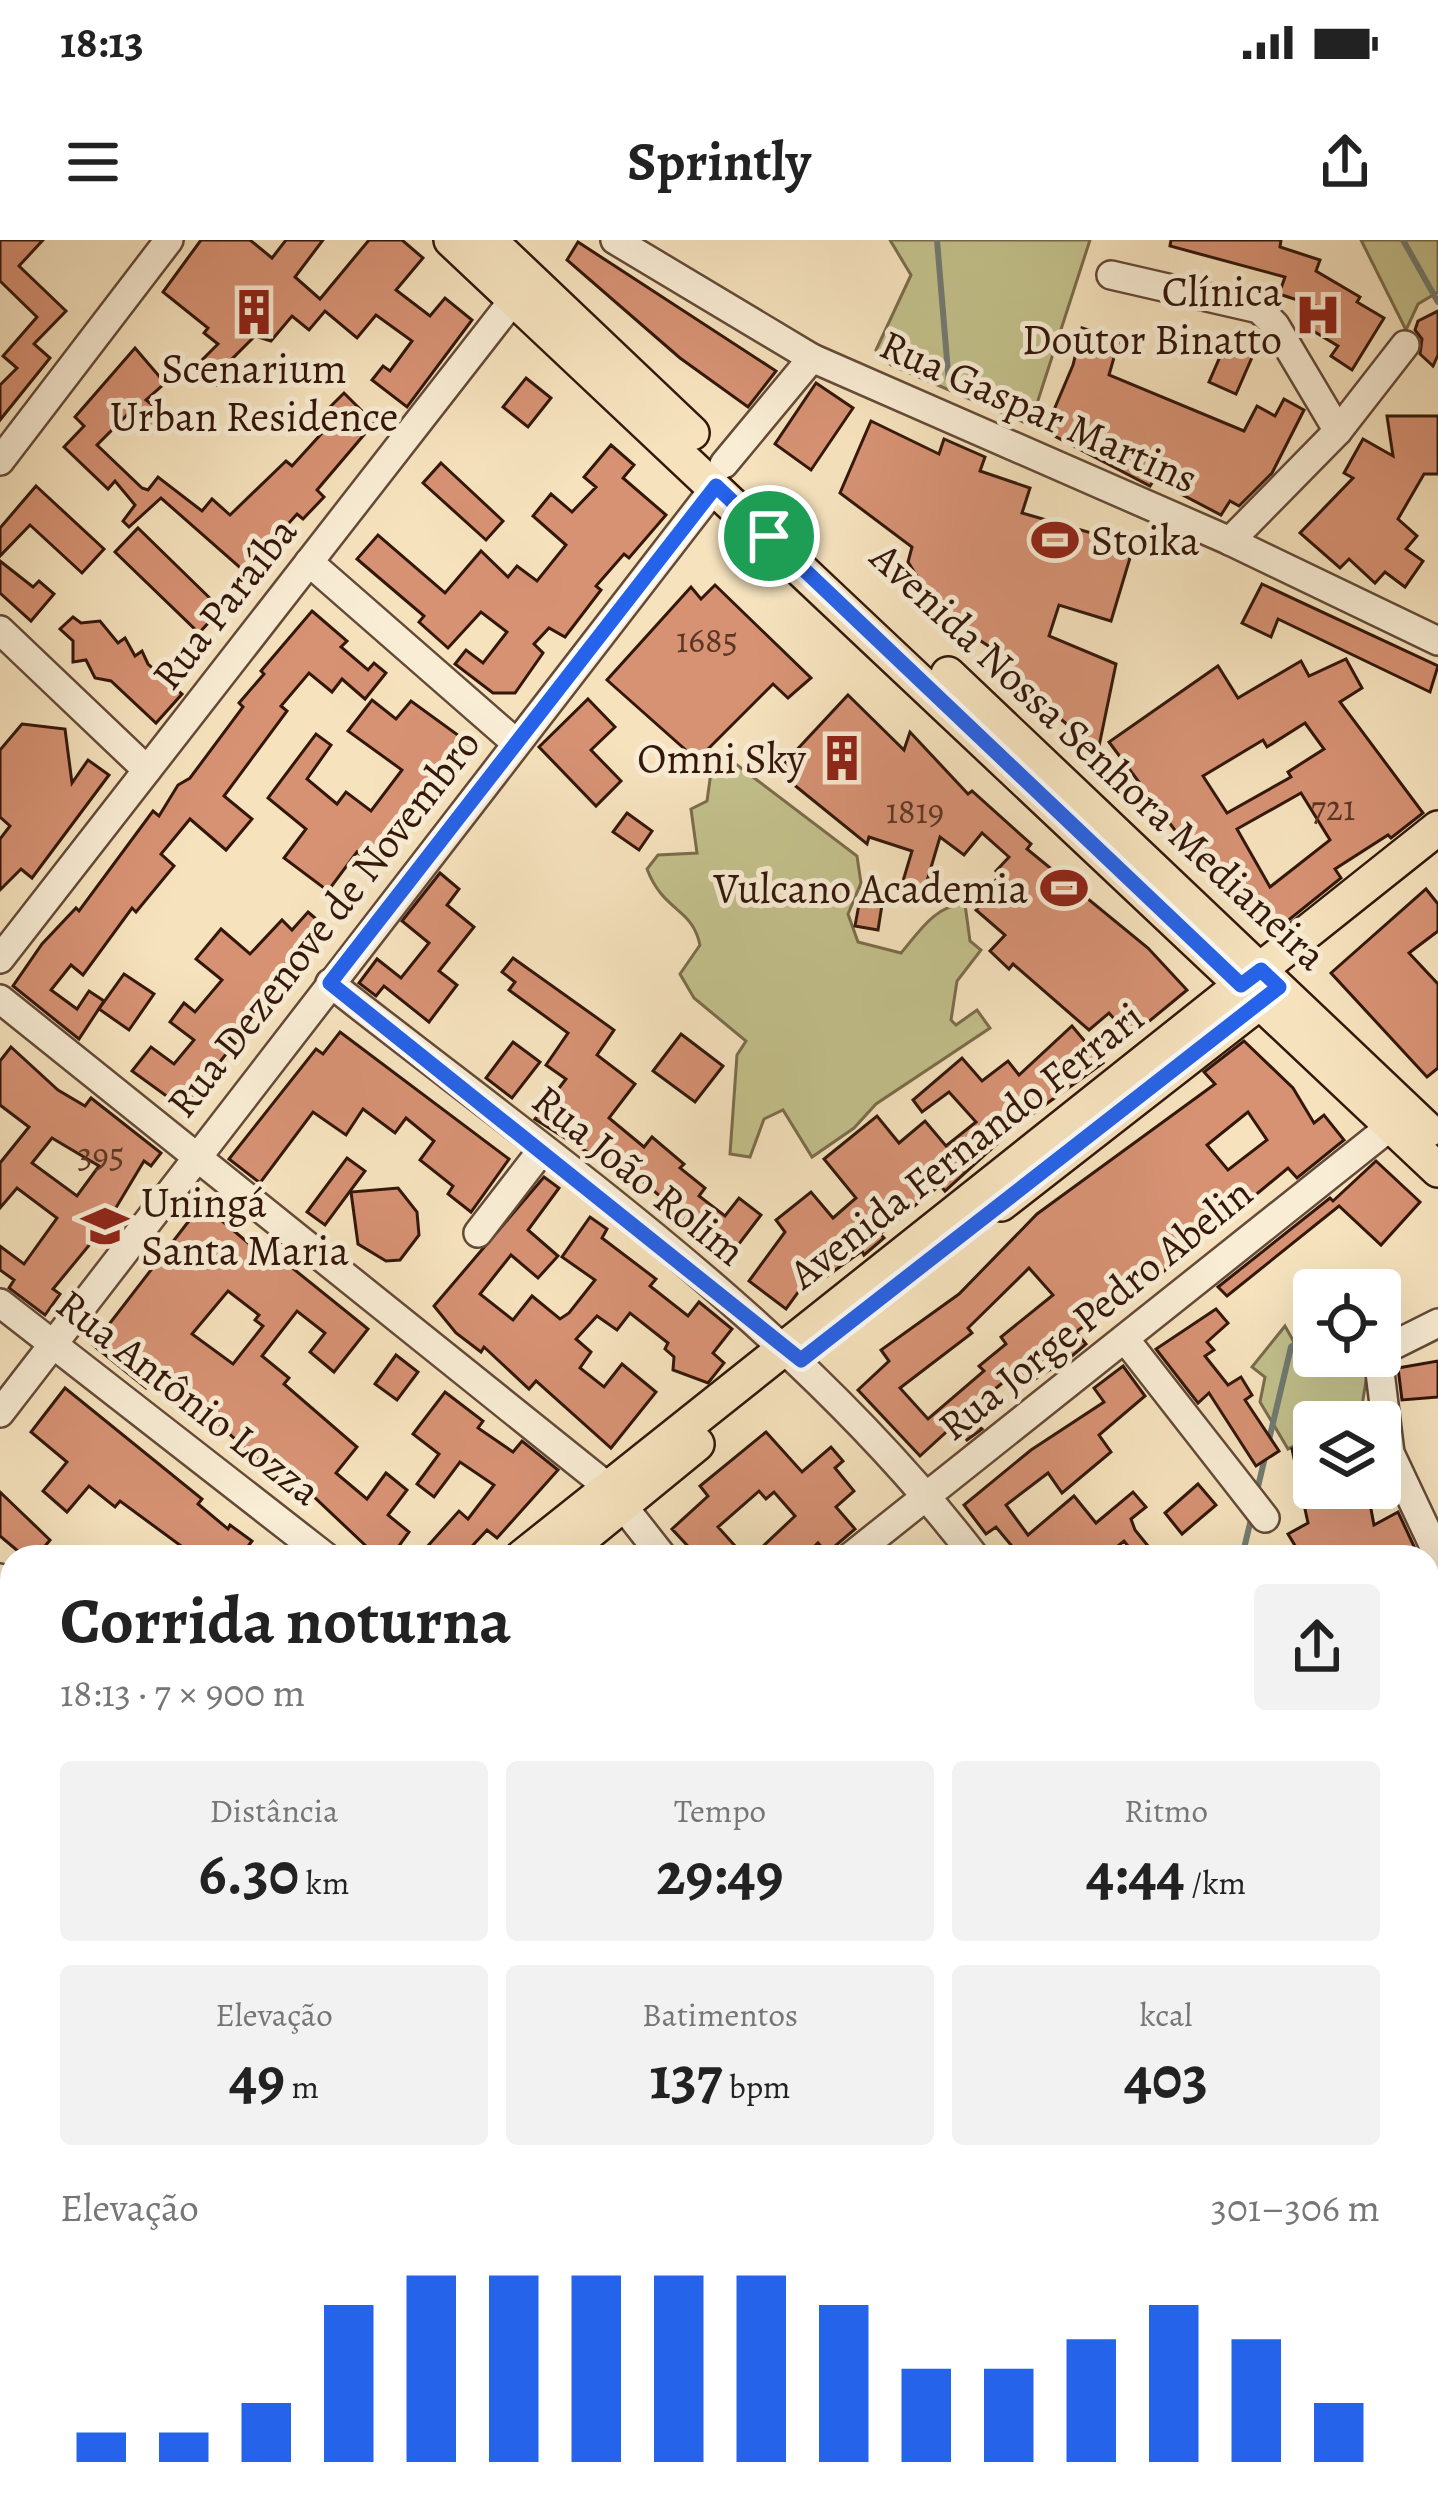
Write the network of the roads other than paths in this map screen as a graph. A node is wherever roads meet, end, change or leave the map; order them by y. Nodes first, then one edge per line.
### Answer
1 (169, 240) edge
2 (451, 240) edge
3 (489, 240) edge
4 (615, 240) edge
5 (1111, 275) dead end
6 (514, 299) junction
7 (1405, 344) dead end
8 (812, 358) junction
9 (1338, 431) junction
10 (0, 460) edge
11 (720, 475) junction
12 (1230, 542) junction
13 (309, 562) junction
14 (0, 630) edge
15 (1438, 641) edge
16 (515, 742) junction
17 (147, 770) junction
18 (1438, 828) edge
19 (5, 944) edge
20 (330, 983) junction
21 (1260, 986) junction
22 (0, 999) edge
23 (1390, 1126) junction
24 (1438, 1139) edge
25 (542, 1150) junction
26 (199, 1154) junction
27 (1438, 1170) edge
28 (478, 1233) dead end
29 (0, 1304) edge
30 (1438, 1323) edge
31 (1125, 1339) junction
32 (1401, 1342) edge
33 (53, 1344) junction
34 (793, 1353) junction
35 (1382, 1377) edge
36 (0, 1413) edge
37 (928, 1496) junction
38 (615, 1497) junction
39 (1265, 1517) dead end
40 (311, 1545) edge
41 (541, 1545) edge
42 (570, 1545) edge
43 (653, 1545) edge
44 (865, 1545) edge
45 (966, 1545) edge
46 (1433, 1545) edge

1 - 10 street
2 - 6 main road, Avenida Nossa Senhora Medianeira
3 - 11 main road, Avenida Nossa Senhora Medianeira
4 - 8 street, Rua Gaspar Martins
5 - 9 street
6 - 11 main road, Avenida Nossa Senhora Medianeira
6 - 13 street, Rua Paraíba
7 - 9 street
8 - 11 street, Rua Dezenove de Novembro
8 - 12 street, Rua Gaspar Martins
9 - 12 street
11 - 16 street, Rua Dezenove de Novembro
11 - 21 main road, Avenida Nossa Senhora Medianeira
12 - 15 street, Rua Gaspar Martins
13 - 16 street
13 - 17 street, Rua Paraíba
14 - 17 street
16 - 20 street, Rua Dezenove de Novembro
17 - 19 street, Rua Paraíba
18 - 21 main road, Avenida Fernando Ferrari
20 - 25 street, Rua João Rolim
20 - 26 street, Rua Dezenove de Novembro
21 - 23 main road, Avenida Nossa Senhora Medianeira
21 - 24 main road, Avenida Nossa Senhora Medianeira
21 - 34 main road, Avenida Fernando Ferrari
22 - 26 street
23 - 27 main road, Avenida Nossa Senhora Medianeira
23 - 31 street, Rua Jorge Pedro Abelin
25 - 28 street
25 - 34 street, Rua João Rolim
26 - 33 street, Rua Dezenove de Novembro
26 - 38 street
29 - 33 street, Rua Antônio Lozza
30 - 32 street
31 - 37 street, Rua Jorge Pedro Abelin
31 - 39 street
33 - 36 street, Rua Dezenove de Novembro
33 - 40 street, Rua Antônio Lozza
34 - 37 street, Rua João Rolim
34 - 38 main road, Avenida Fernando Ferrari
35 - 46 street
37 - 44 street, Rua Jorge Pedro Abelin
37 - 45 street, Rua João Rolim
38 - 41 main road, Avenida Fernando Ferrari
38 - 42 main road, Avenida Fernando Ferrari
38 - 43 street

